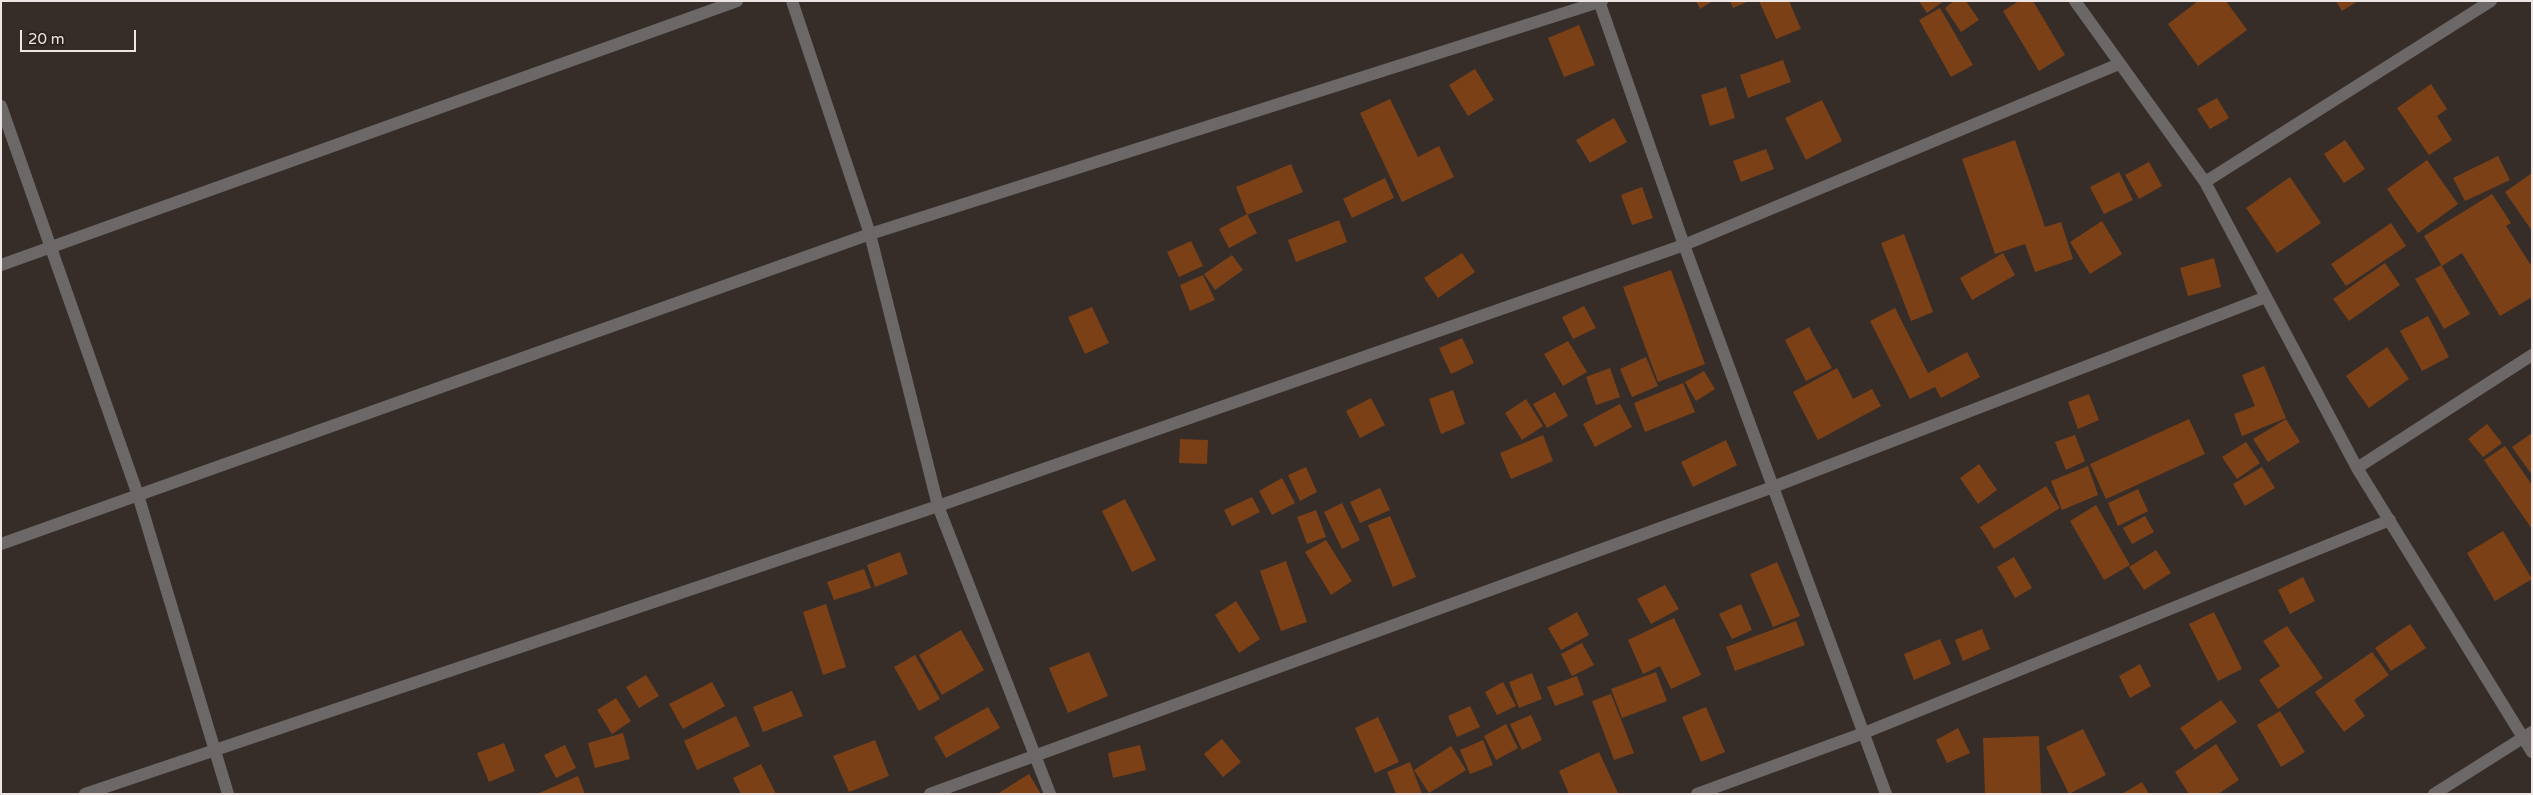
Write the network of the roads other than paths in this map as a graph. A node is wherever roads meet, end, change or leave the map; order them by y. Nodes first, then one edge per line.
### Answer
1 (737, 1) edge
2 (792, 1) edge
3 (2076, 1) edge
4 (2491, 1) edge
5 (1600, 2) edge
6 (2119, 64) junction
7 (1, 106) edge
8 (2205, 182) junction
9 (870, 234) junction
10 (1684, 245) junction
11 (53, 248) junction
12 (1, 265) edge
13 (2266, 297) junction
14 (2532, 356) edge
15 (2357, 468) junction
16 (1773, 487) junction
17 (138, 495) junction
18 (938, 506) junction
19 (2390, 520) junction
20 (1, 544) edge
21 (1864, 733) junction
22 (2528, 735) edge
23 (216, 748) junction
24 (2532, 752) edge
25 (1036, 757) junction
26 (85, 794) edge
27 (228, 794) edge
28 (930, 794) edge
29 (1050, 794) edge
30 (1697, 794) edge
31 (1886, 794) edge
32 (2434, 794) edge

1 - 11 street
2 - 9 street
3 - 6 street
4 - 8 street
5 - 9 street
5 - 10 street
6 - 8 street
6 - 10 street
7 - 11 street
8 - 13 street
9 - 17 street
9 - 18 street
10 - 16 street
10 - 18 street
11 - 12 street
11 - 17 street
13 - 15 street
13 - 16 street
14 - 15 street
15 - 19 street
16 - 21 street
16 - 25 street
17 - 20 street
17 - 23 street
18 - 23 street
18 - 25 street
19 - 21 street
19 - 22 street
21 - 30 street
21 - 31 street
22 - 24 street
22 - 32 street
23 - 26 street
23 - 27 street
25 - 28 street
25 - 29 street

